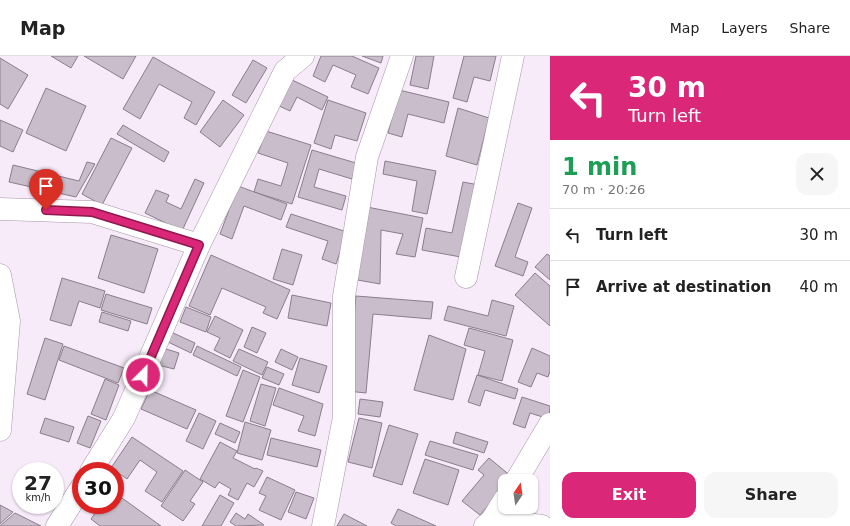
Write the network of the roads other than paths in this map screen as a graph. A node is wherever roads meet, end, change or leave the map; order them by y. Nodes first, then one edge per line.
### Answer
1 (303, 56) edge
2 (402, 56) edge
3 (513, 56) edge
4 (0, 209) edge
5 (199, 245) junction
6 (0, 275) edge
7 (466, 277) dead end
8 (550, 424) edge
9 (0, 430) edge
10 (97, 462) edge
11 (520, 474) edge
12 (72, 502) edge
13 (498, 509) edge
14 (489, 523) edge
15 (57, 526) edge
16 (323, 526) edge
17 (542, 526) edge

1 - 5 street
2 - 16 street
3 - 7 street
4 - 5 street
5 - 10 street
6 - 9 street
8 - 11 street
12 - 15 street
13 - 14 street
14 - 17 street

